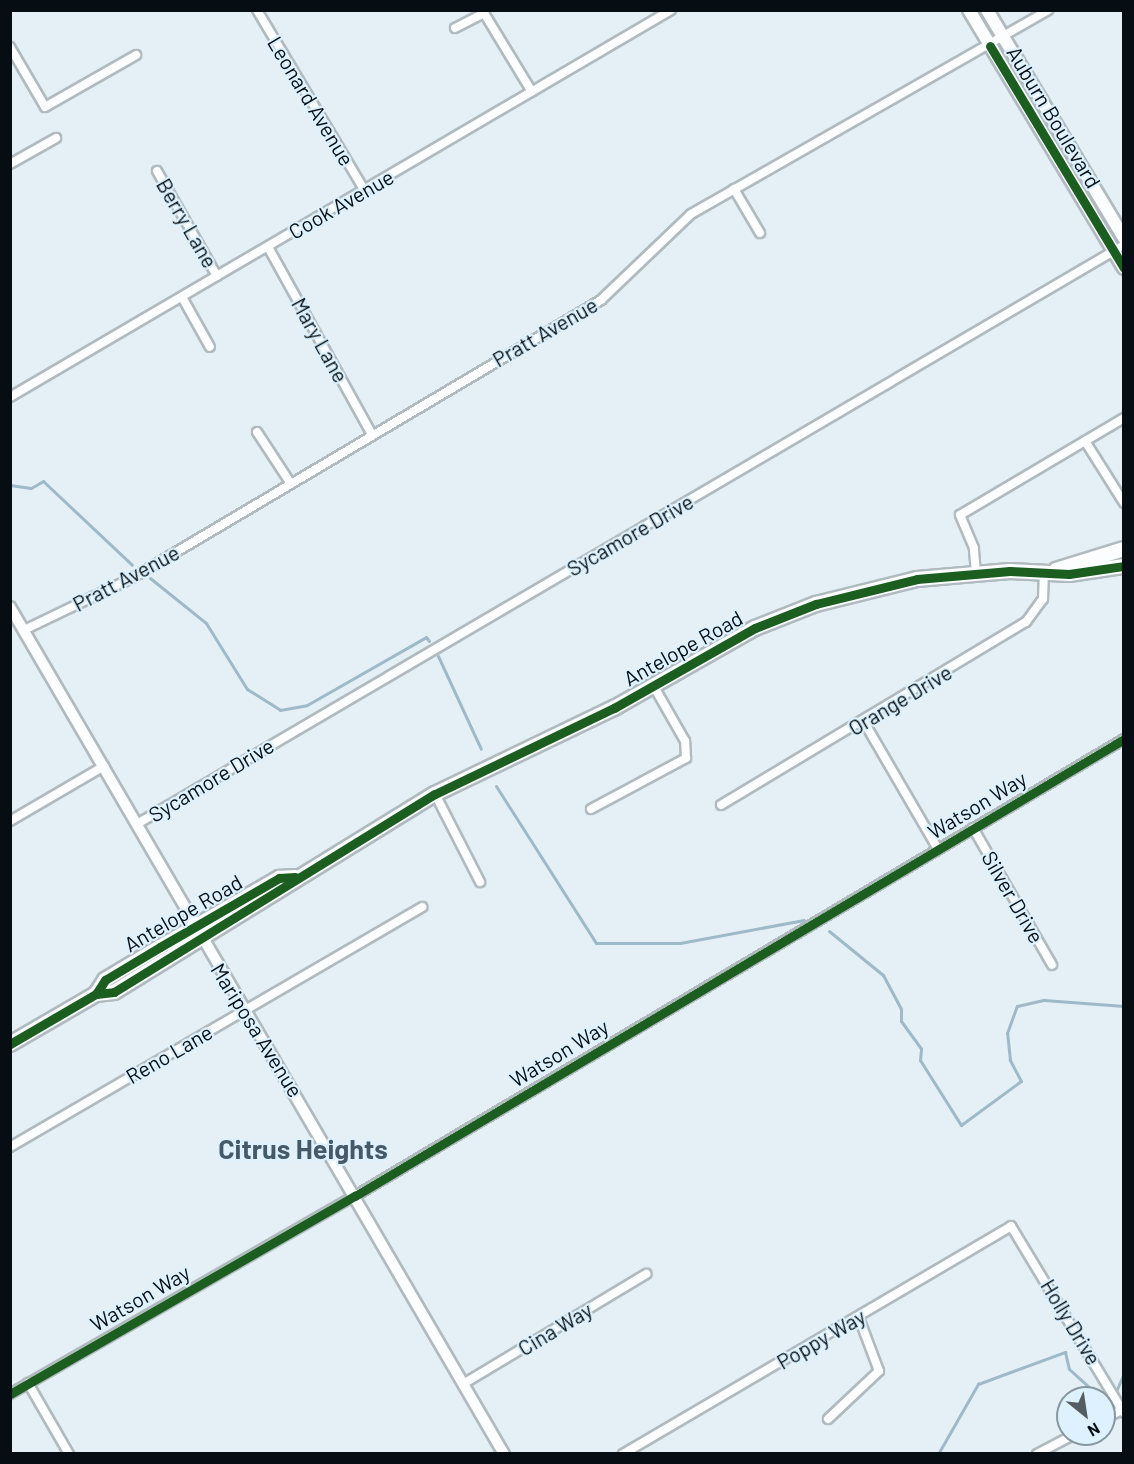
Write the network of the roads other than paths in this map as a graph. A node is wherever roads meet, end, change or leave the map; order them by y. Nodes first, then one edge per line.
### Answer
1 (257, 10) edge
2 (671, 10) edge
3 (969, 10) edge
4 (987, 10) edge
5 (1048, 10) edge
6 (455, 28) dead end
7 (1003, 38) junction
8 (990, 46) junction
9 (10, 47) edge
10 (136, 55) dead end
11 (532, 92) junction
12 (56, 138) dead end
13 (10, 164) edge
14 (157, 171) dead end
15 (734, 189) junction
16 (365, 191) junction
17 (760, 232) dead end
18 (1124, 238) edge
19 (268, 247) junction
20 (1118, 248) edge
21 (1124, 268) edge
22 (217, 276) junction
23 (182, 297) junction
24 (210, 347) dead end
25 (10, 397) edge
26 (1124, 418) edge
27 (257, 432) dead end
28 (371, 433) junction
29 (1085, 441) junction
30 (291, 484) junction
31 (1124, 503) edge
32 (1124, 549) edge
33 (1124, 566) edge
34 (1050, 570) junction
35 (976, 573) junction
36 (10, 607) edge
37 (24, 630) junction
38 (653, 685) junction
39 (864, 722) junction
40 (1124, 739) edge
41 (104, 766) junction
42 (435, 794) junction
43 (722, 805) dead end
44 (591, 809) dead end
45 (10, 821) edge
46 (137, 824) junction
47 (973, 828) junction
48 (938, 849) junction
49 (295, 877) junction
50 (480, 882) dead end
51 (422, 907) dead end
52 (194, 927) junction
53 (202, 940) junction
54 (1052, 965) dead end
55 (96, 994) junction
56 (245, 1010) junction
57 (10, 1044) edge
58 (10, 1147) edge
59 (355, 1196) junction
60 (1017, 1232) joint
61 (646, 1274) dead end
62 (859, 1318) junction
63 (28, 1383) junction
64 (463, 1384) junction
65 (10, 1394) edge
66 (1123, 1410) edge
67 (828, 1419) dead end
68 (1056, 1444) edge
69 (69, 1454) edge
70 (504, 1454) edge
71 (623, 1454) edge
72 (1037, 1454) edge

1 - 16 street, Leonard Avenue
2 - 11 street, Cook Avenue
3 - 8 main road, Auburn Boulevard
4 - 7 main road, Auburn Boulevard
5 - 7 street, Pratt Avenue
6 - 11 street
7 - 8 street, Pratt Avenue
7 - 18 main road, Auburn Boulevard
8 - 15 street, Pratt Avenue
8 - 20 main road, Auburn Boulevard
9 - 10 street
11 - 16 street, Cook Avenue
12 - 13 street
14 - 22 street, Berry Lane
15 - 17 street
15 - 28 street, Pratt Avenue
16 - 19 street, Cook Avenue
19 - 22 street, Cook Avenue
19 - 28 street, Mary Lane
20 - 21 main road, Auburn Boulevard
20 - 46 street, Sycamore Drive
22 - 23 street, Cook Avenue
23 - 24 street
23 - 25 street, Cook Avenue
26 - 29 street
27 - 30 street
28 - 30 street, Pratt Avenue
29 - 31 street
29 - 35 street
30 - 37 street, Pratt Avenue
32 - 34 main road, Antelope Road
33 - 34 main road, Antelope Road
34 - 35 main road, Antelope Road
34 - 39 street, Orange Drive
35 - 38 main road, Antelope Road
36 - 37 street, Mariposa Avenue
37 - 41 street, Mariposa Avenue
38 - 42 main road, Antelope Road
38 - 44 street
39 - 43 street, Orange Drive
39 - 48 street
40 - 47 street, Watson Way
41 - 45 street
41 - 46 street, Mariposa Avenue
42 - 49 main road, Antelope Road
42 - 50 street
46 - 52 street, Mariposa Avenue
47 - 48 street, Watson Way
47 - 54 street, Silver Drive
48 - 59 street, Watson Way
49 - 52 main road, Antelope Road
49 - 53 main road, Antelope Road
51 - 56 street, Reno Lane
52 - 53 street, Mariposa Avenue
52 - 55 main road, Antelope Road
53 - 55 main road, Antelope Road
53 - 56 street, Mariposa Avenue
55 - 57 main road, Antelope Road
56 - 58 street, Reno Lane
56 - 59 street, Mariposa Avenue
59 - 63 street, Watson Way
59 - 64 street, Mariposa Avenue
60 - 62 street, Poppy Way
60 - 66 street, Holly Drive
61 - 64 street, Cina Way
62 - 67 street
62 - 71 street, Poppy Way
63 - 65 street, Watson Way
63 - 69 street
64 - 70 street, Mariposa Avenue
68 - 72 street

